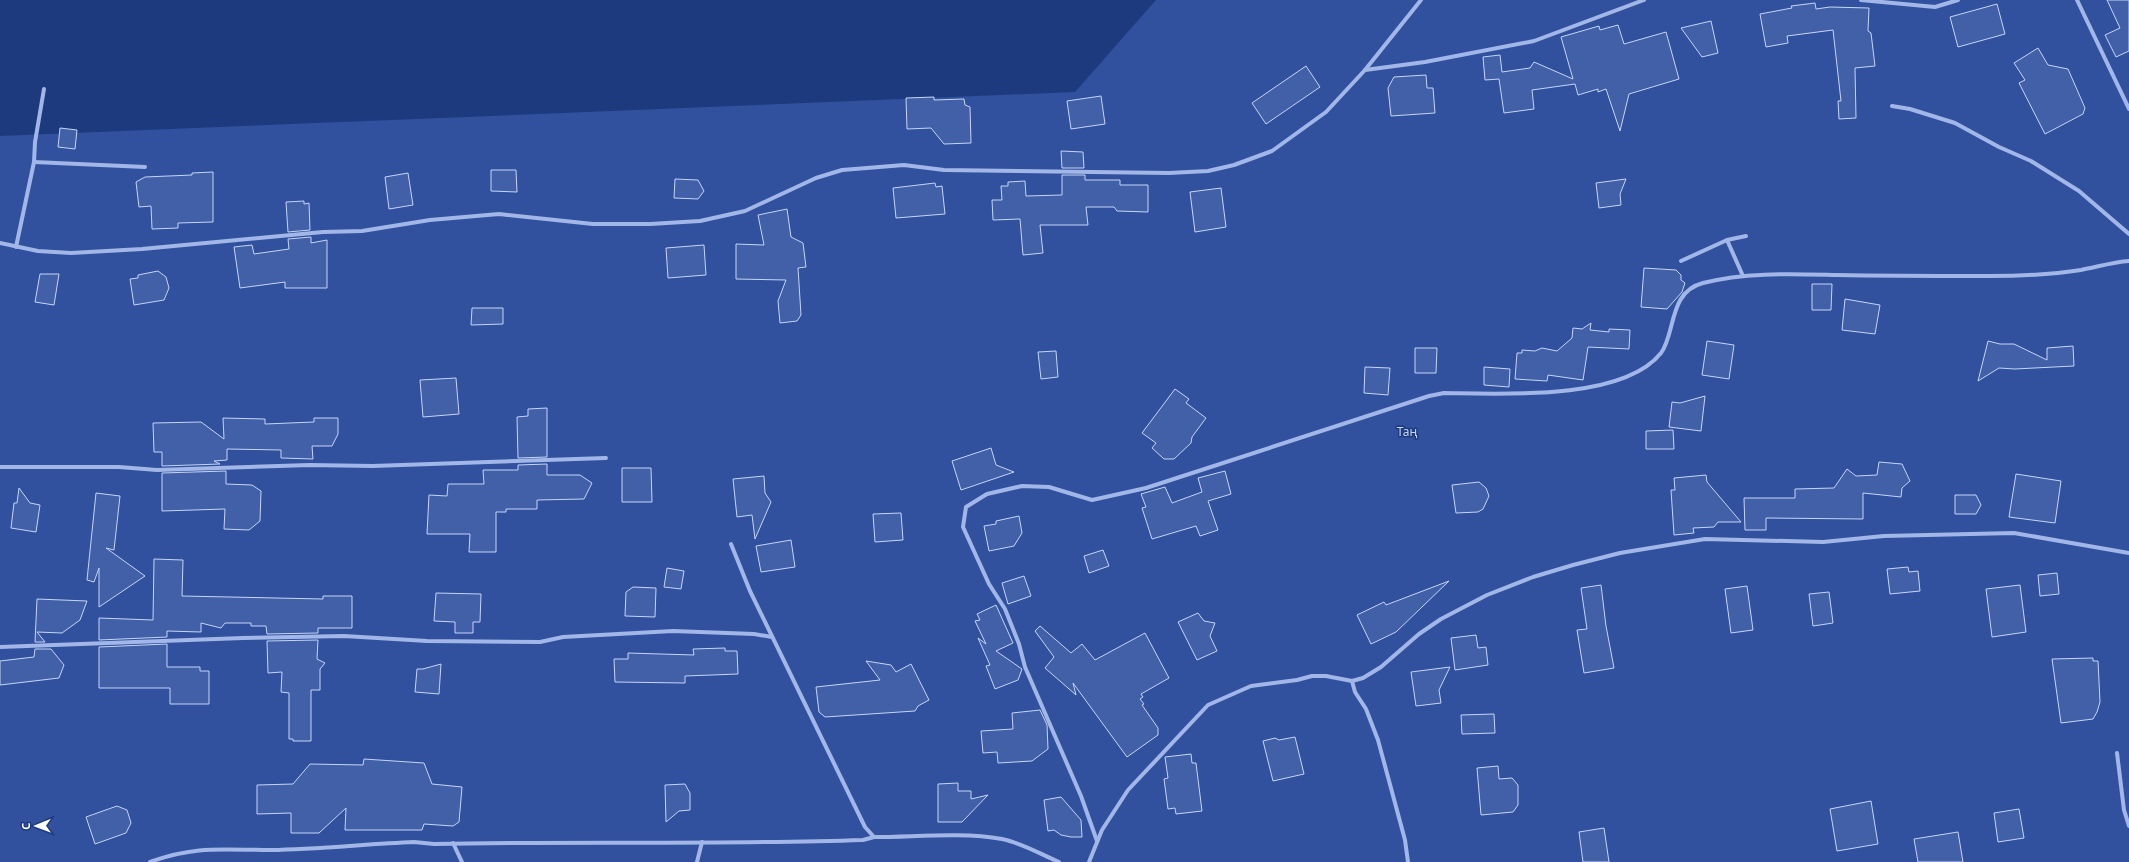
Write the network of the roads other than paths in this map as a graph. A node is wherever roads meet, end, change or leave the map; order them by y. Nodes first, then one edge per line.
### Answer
1 (1421, 0) edge
2 (1644, 0) edge
3 (1861, 0) edge
4 (1958, 0) edge
5 (2077, 0) edge
6 (1365, 70) junction
7 (44, 89) dead end
8 (1892, 106) dead end
9 (2129, 109) edge
10 (34, 162) junction
11 (145, 168) dead end
12 (2129, 234) edge
13 (1746, 236) dead end
14 (1727, 240) junction
15 (0, 243) edge
16 (16, 247) junction
17 (1681, 261) dead end
18 (2129, 261) edge
19 (1743, 276) junction
20 (606, 458) dead end
21 (0, 468) edge
22 (731, 544) dead end
23 (2129, 553) edge
24 (772, 636) junction
25 (0, 647) edge
26 (1352, 681) junction
27 (2117, 753) dead end
28 (2129, 826) edge
29 (874, 837) junction
30 (1097, 841) junction
31 (702, 842) junction
32 (453, 843) junction
33 (150, 862) edge
34 (462, 862) edge
35 (697, 862) edge
36 (1058, 862) edge
37 (1089, 862) edge
38 (1408, 862) edge

1 - 6 street
2 - 6 street
3 - 4 street
5 - 9 street
6 - 16 street
7 - 10 street
8 - 12 street
10 - 11 street
10 - 16 street
13 - 14 street
14 - 17 street
14 - 19 street
15 - 16 street
18 - 19 street
19 - 30 street
20 - 21 street
22 - 24 street
23 - 26 street
24 - 25 street
24 - 29 street
26 - 30 street
26 - 38 street
27 - 28 street
29 - 31 street
29 - 36 street
30 - 37 street
31 - 32 street
31 - 35 street
32 - 33 street
32 - 34 street

